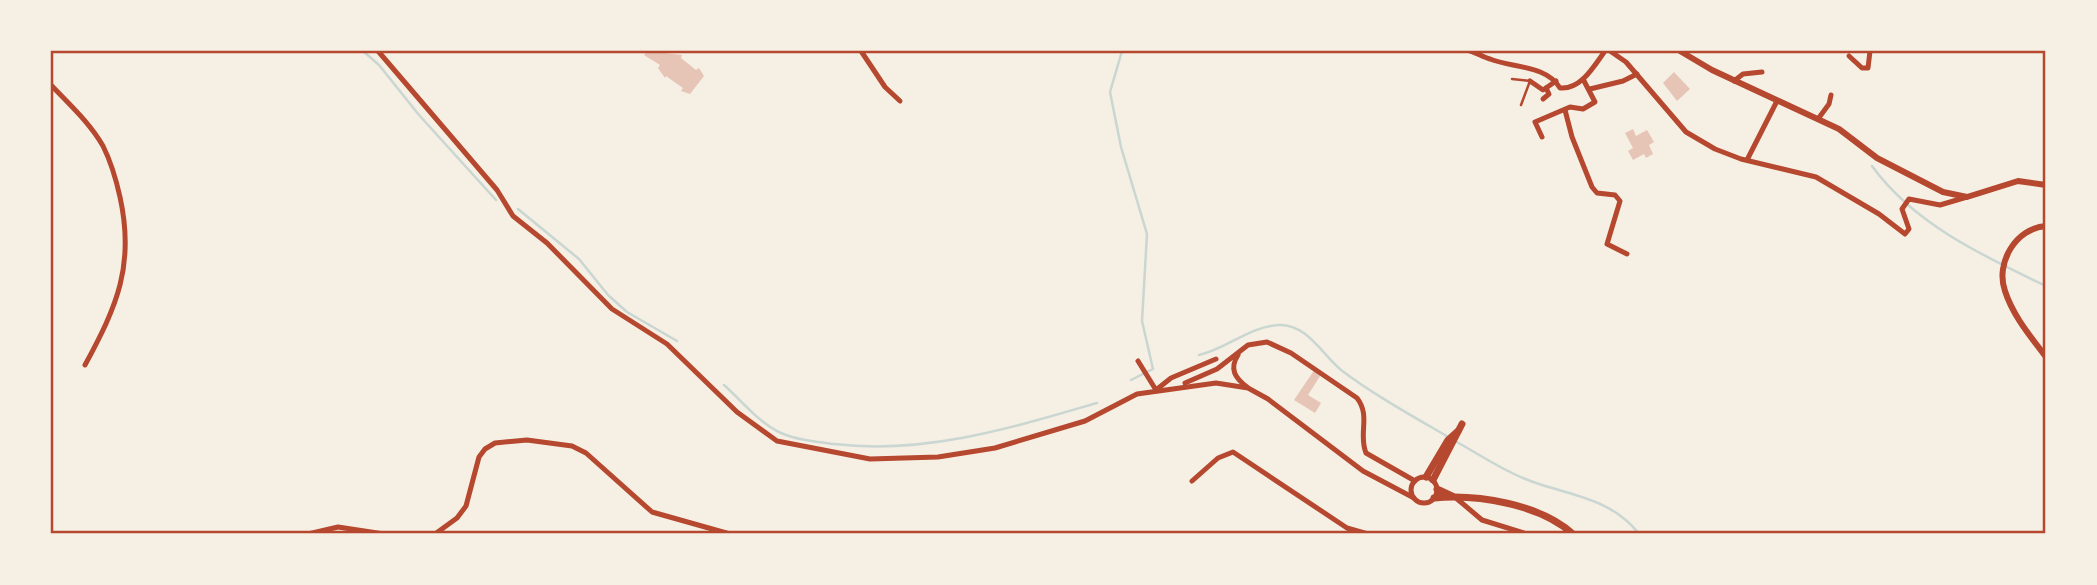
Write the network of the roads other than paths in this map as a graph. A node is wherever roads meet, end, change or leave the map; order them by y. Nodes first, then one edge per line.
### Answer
1 (378, 51) edge
2 (861, 51) edge
3 (1470, 51) edge
4 (1608, 51) edge
5 (1680, 51) edge
6 (1870, 51) edge
7 (1849, 56) dead end
8 (1762, 72) dead end
9 (1637, 74) junction
10 (1512, 79) dead end
11 (1583, 79) junction
12 (1530, 81) junction
13 (1556, 81) junction
14 (1734, 81) junction
15 (51, 85) edge
16 (1546, 88) junction
17 (1590, 89) junction
18 (1831, 95) dead end
19 (1543, 99) dead end
20 (900, 101) dead end
21 (1777, 101) junction
22 (1521, 105) dead end
23 (1565, 110) junction
24 (1818, 119) junction
25 (1542, 137) dead end
26 (1746, 160) junction
27 (2046, 185) edge
28 (1967, 197) junction
29 (2046, 226) edge
30 (1628, 254) dead end
31 (1242, 349) junction
32 (2046, 357) edge
33 (1216, 359) dead end
34 (1138, 361) dead end
35 (85, 365) dead end
36 (1248, 388) junction
37 (1172, 389) junction
38 (1156, 390) junction
39 (1460, 427) dead end
40 (1430, 479) junction
41 (1192, 481) dead end
42 (1415, 481) junction
43 (1437, 489) junction
44 (1453, 496) junction
45 (1414, 498) junction
46 (1434, 498) junction
47 (308, 534) edge
48 (384, 534) edge
49 (435, 534) edge
50 (730, 534) edge
51 (1368, 534) edge
52 (1527, 534) edge
53 (1573, 534) edge

1 - 38 street
2 - 20 street
3 - 13 street
4 - 9 street
4 - 11 street
5 - 14 street
6 - 7 street
8 - 14 street
9 - 17 street
9 - 26 street
10 - 12 lane
11 - 13 street
11 - 17 street
12 - 16 street
12 - 22 lane
13 - 16 street
14 - 21 street
15 - 35 street
16 - 19 street
17 - 23 street
18 - 24 street
21 - 24 street
21 - 26 street
23 - 25 street
23 - 30 street
24 - 28 street
26 - 28 street
27 - 28 street
29 - 32 street
31 - 36 street
31 - 37 street
31 - 42 street
33 - 38 street
34 - 38 street
36 - 37 street
36 - 45 street
37 - 38 street
39 - 40 main road
40 - 42 street
40 - 43 street
41 - 51 street
42 - 45 street
43 - 44 main road
43 - 46 street
44 - 46 main road
44 - 52 street
44 - 53 main road
45 - 46 street
47 - 48 street
49 - 50 street

